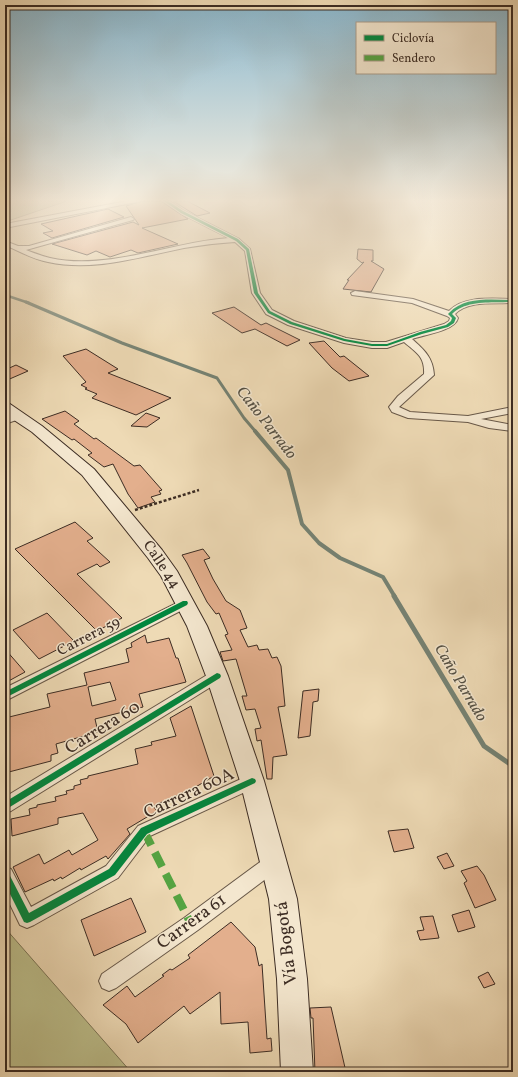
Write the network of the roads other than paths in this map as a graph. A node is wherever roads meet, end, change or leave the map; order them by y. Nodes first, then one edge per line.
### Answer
1 (23, 251) edge
2 (164, 251) edge
3 (248, 251) edge
4 (355, 293) dead end
5 (513, 301) edge
6 (450, 314) junction
7 (405, 338) junction
8 (513, 410) edge
9 (9, 415) edge
10 (468, 419) junction
11 (513, 428) edge
12 (185, 603) junction
13 (217, 676) junction
14 (5, 694) edge
15 (252, 781) junction
16 (5, 806) edge
17 (262, 816) joint
18 (273, 863) junction
19 (5, 875) edge
20 (109, 981) dead end
21 (297, 1072) edge

1 - 2 street
3 - 7 street
4 - 6 street
5 - 6 street
6 - 7 street
7 - 10 street
8 - 10 street
9 - 12 main road, Calle 44
10 - 11 street
12 - 13 main road, Calle 44
12 - 14 street, Carrera 59
13 - 15 main road, Calle 44
13 - 16 street, Carrera 60
15 - 17 main road, Calle 44
15 - 19 street, Carrera 60A
17 - 18 main road, Vía Bogotá
18 - 20 street, Carrera 61
18 - 21 main road, Vía Bogotá

